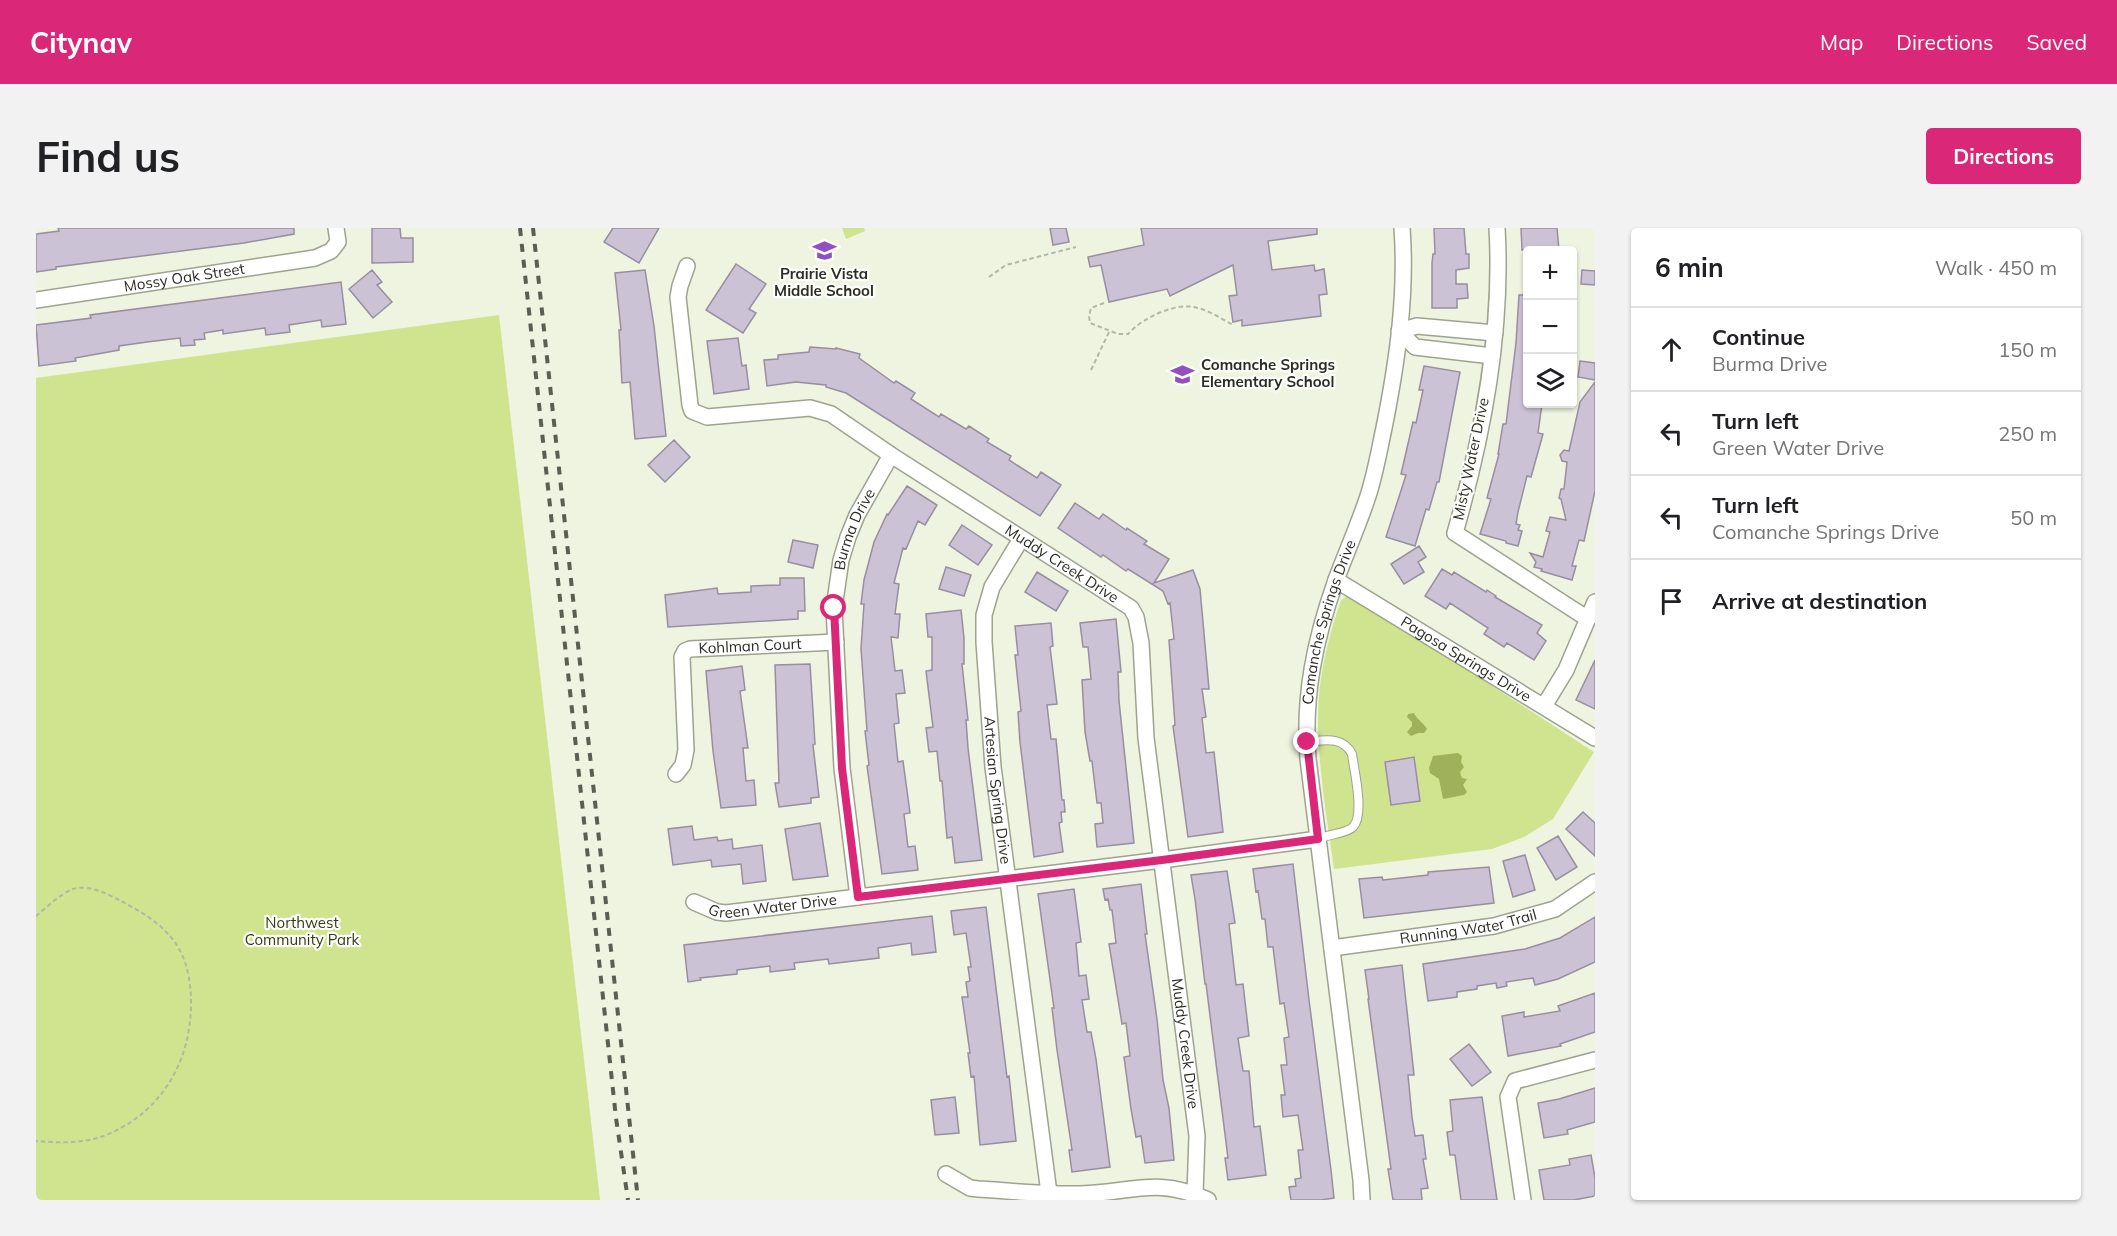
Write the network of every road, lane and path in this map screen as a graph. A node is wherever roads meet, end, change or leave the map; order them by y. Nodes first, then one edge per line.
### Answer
1 (336, 228) edge
2 (1402, 228) edge
3 (1497, 228) edge
4 (1076, 247) dead end
5 (687, 266) dead end
6 (989, 277) dead end
7 (36, 300) edge
8 (1104, 303) dead end
9 (1233, 325) dead end
10 (1110, 330) junction
11 (1399, 332) junction
12 (1495, 333) junction
13 (1492, 356) junction
14 (1091, 370) dead end
15 (891, 455) junction
16 (1022, 539) junction
17 (1336, 580) junction
18 (1595, 602) edge
19 (1588, 619) junction
20 (836, 642) junction
21 (1544, 706) junction
22 (1595, 738) edge
23 (1307, 742) junction
24 (676, 774) dead end
25 (1318, 839) junction
26 (1162, 860) junction
27 (1008, 878) junction
28 (1595, 882) edge
29 (858, 897) junction
30 (694, 902) dead end
31 (36, 916) edge
32 (1332, 948) junction
33 (1595, 1060) edge
34 (36, 1141) edge
35 (946, 1174) dead end
36 (1049, 1193) junction
37 (1202, 1197) edge
38 (1362, 1200) edge
39 (1523, 1200) edge

1 - 7 street, Mossy Oak Street
2 - 11 street, Comanche Springs Drive
3 - 12 street, Misty Water Drive
4 - 6 path
5 - 15 street, Muddy Creek Drive
8 - 10 path
9 - 10 path
10 - 14 path
11 - 12 street
11 - 13 street
11 - 17 street, Comanche Springs Drive
12 - 13 street, Misty Water Drive
13 - 19 street, Misty Water Drive
15 - 16 street, Muddy Creek Drive
15 - 20 street, Burma Drive
16 - 26 street, Muddy Creek Drive
16 - 27 street, Artesian Spring Drive
17 - 21 street, Pagosa Springs Drive
17 - 23 street, Comanche Springs Drive
18 - 19 street
19 - 21 street
20 - 24 street, Kohlman Court
20 - 29 street, Burma Drive
21 - 22 street, Pagosa Springs Drive
23 - 25 street, Comanche Springs Drive
23 - 25 lane
25 - 26 street, Green Water Drive
25 - 32 street, Comanche Springs Drive
26 - 27 street, Green Water Drive
26 - 37 street, Muddy Creek Drive
27 - 29 street, Green Water Drive
27 - 36 street, Artesian Spring Drive
28 - 32 street, Running Water Trail
29 - 30 street, Green Water Drive
31 - 34 path
32 - 38 street, Comanche Springs Drive
33 - 39 street
35 - 36 street
36 - 37 street

